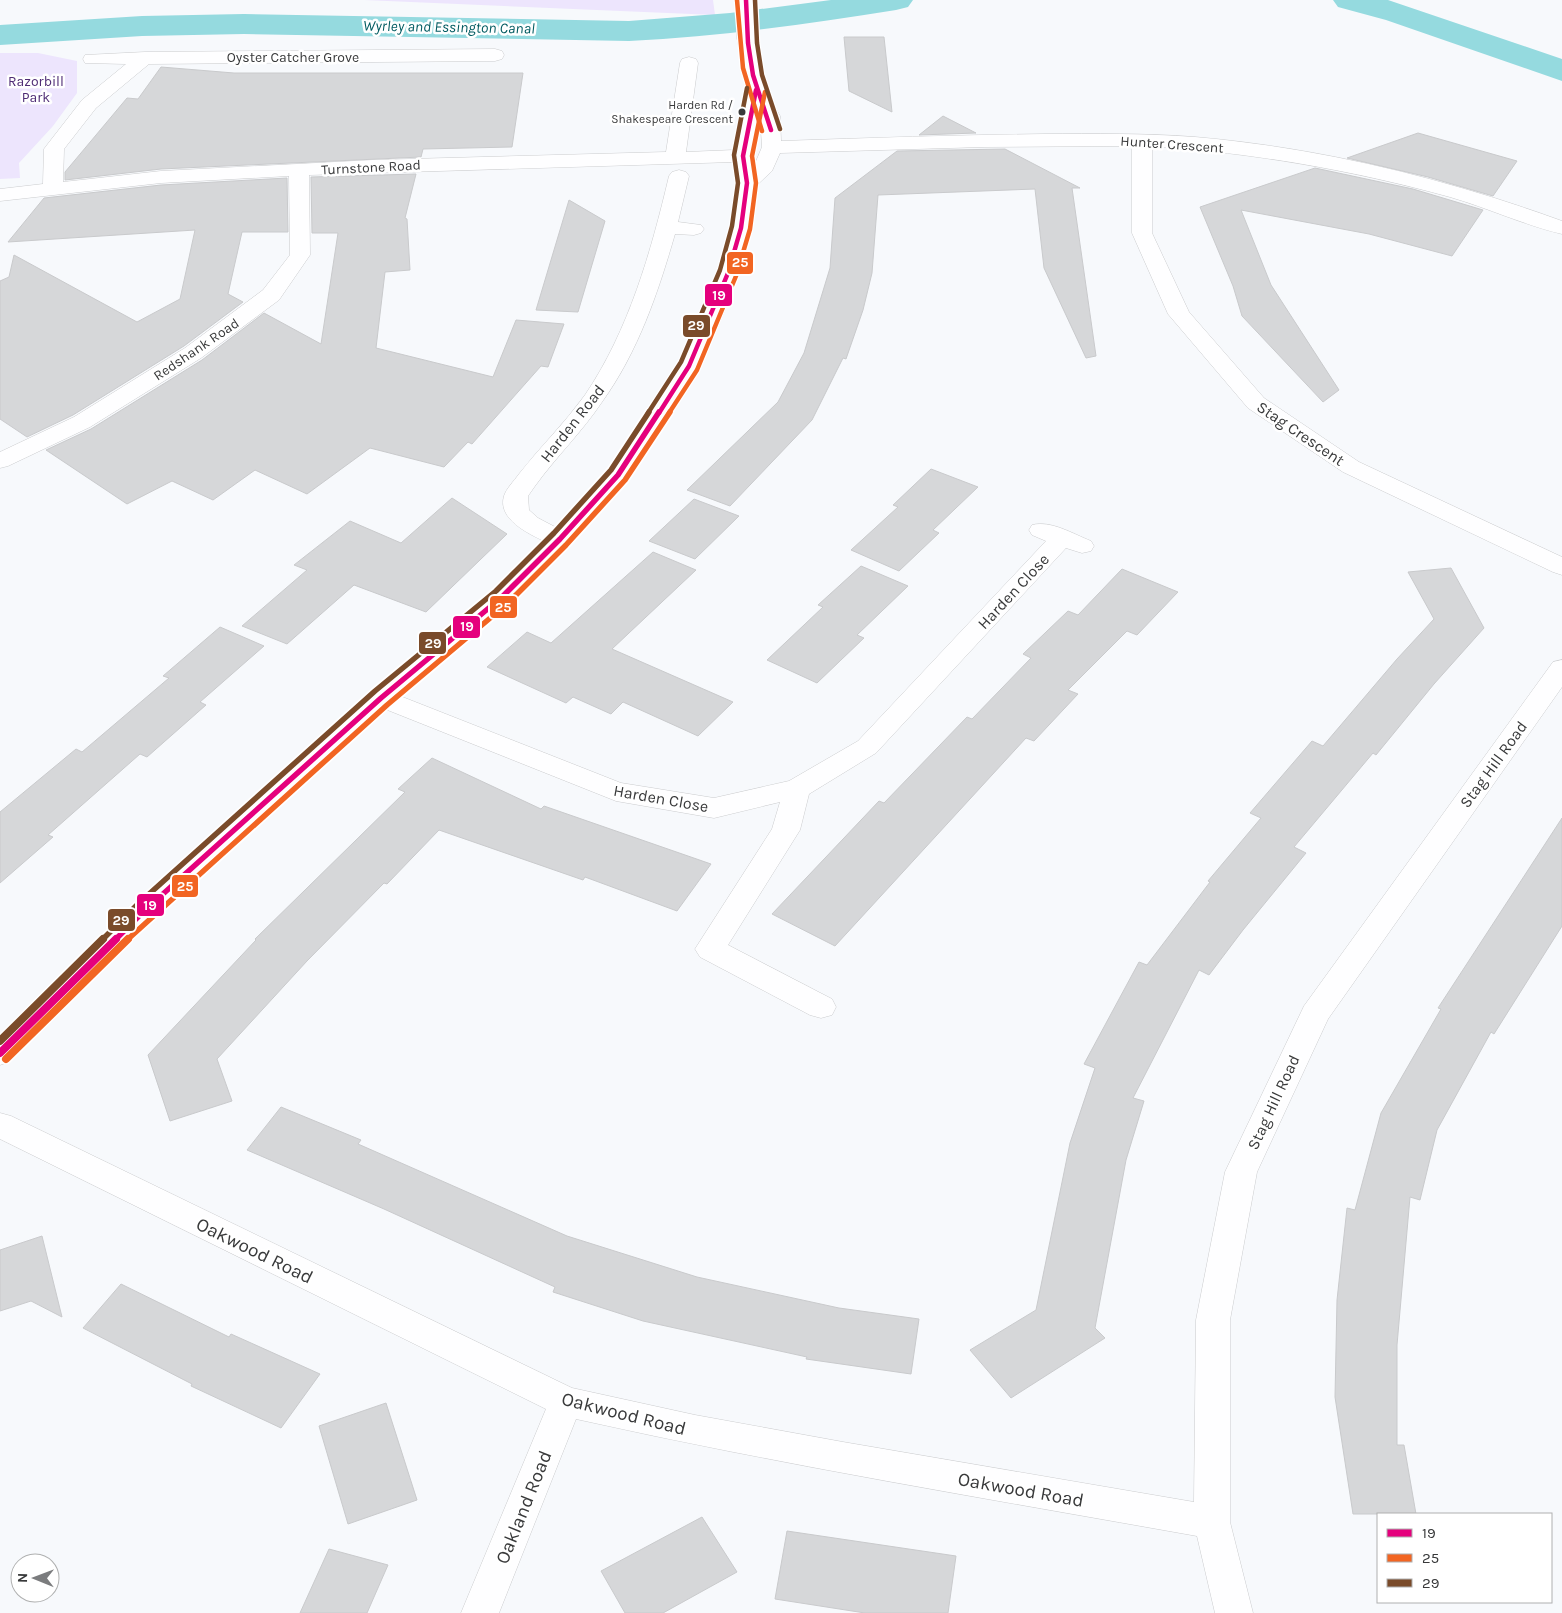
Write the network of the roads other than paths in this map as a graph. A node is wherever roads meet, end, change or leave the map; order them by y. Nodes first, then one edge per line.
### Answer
1 (746, 0) edge
2 (495, 55) dead end
3 (145, 58) junction
4 (92, 59) dead end
5 (689, 63) dead end
6 (756, 90) junction
7 (1142, 140) junction
8 (772, 147) junction
9 (743, 156) junction
10 (677, 166) junction
11 (299, 171) junction
12 (747, 183) junction
13 (53, 190) junction
14 (0, 195) edge
15 (667, 227) junction
16 (1562, 228) edge
17 (694, 229) dead end
18 (0, 461) edge
19 (1061, 538) dead end
20 (560, 539) junction
21 (1562, 568) edge
22 (1562, 668) edge
23 (382, 698) junction
24 (797, 789) junction
25 (821, 1007) dead end
26 (0, 1054) edge
27 (0, 1125) edge
28 (566, 1402) junction
29 (1212, 1522) junction
30 (480, 1613) edge
31 (1234, 1613) edge

1 - 6 street
2 - 3 street, Oyster Catcher Grove
3 - 4 street, Oyster Catcher Grove
3 - 13 street
5 - 10 street, Harden Road
6 - 8 street
6 - 9 street
7 - 8 street, Hunter Crescent
7 - 16 street, Hunter Crescent
7 - 21 street, Stag Crescent
8 - 12 street
9 - 10 street, Turnstone Road
9 - 12 street
10 - 11 street, Turnstone Road
10 - 15 street, Harden Road
11 - 13 street, Turnstone Road
11 - 18 street, Redshank Road
12 - 20 street
13 - 14 street, Turnstone Road
15 - 17 street
15 - 20 street, Harden Road
19 - 24 street, Harden Close
20 - 23 street
22 - 29 street, Stag Hill Road
23 - 24 street, Harden Close
23 - 26 street
24 - 25 street
27 - 28 street, Oakwood Road
28 - 29 street, Oakwood Road
28 - 30 street, Oakland Road
29 - 31 street, Stag Hill Road

